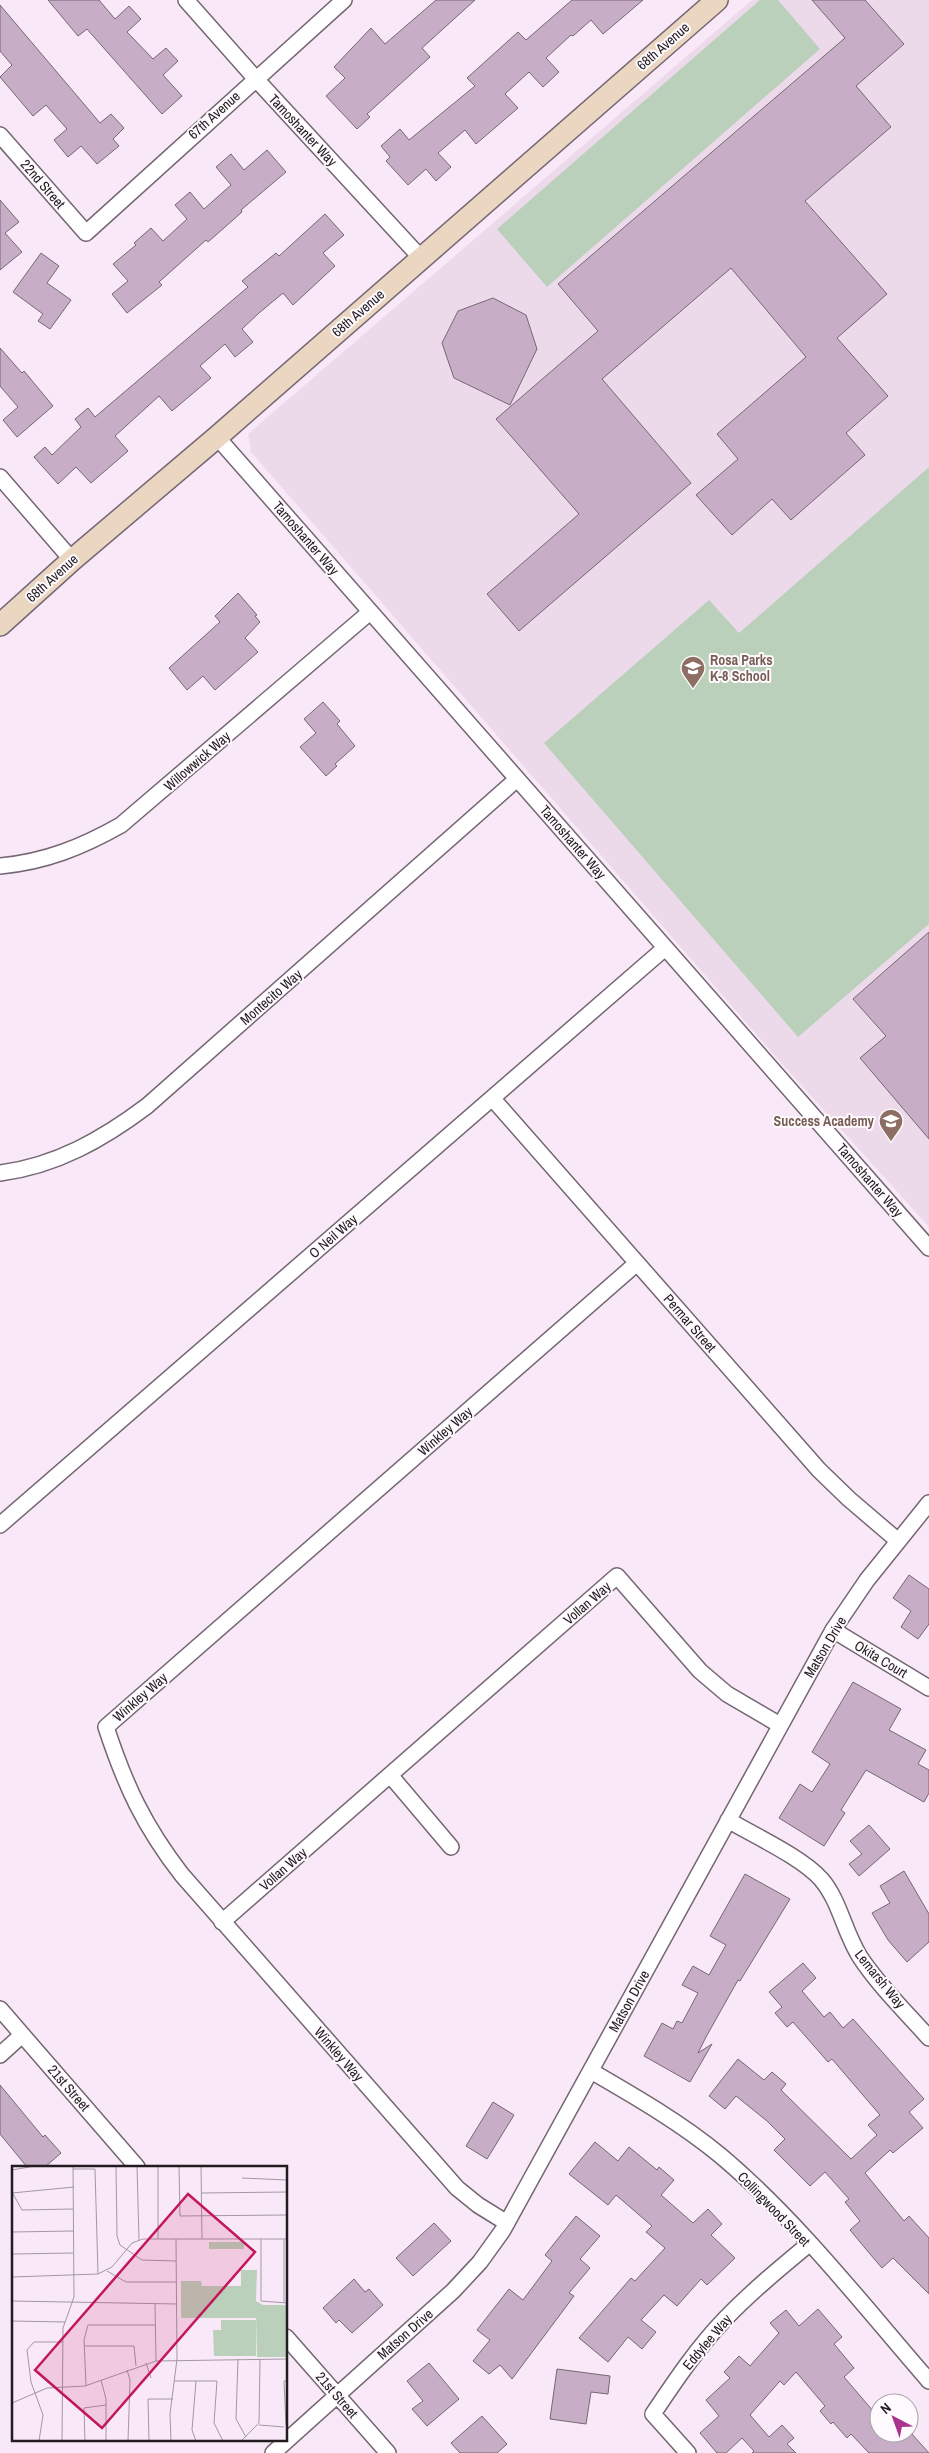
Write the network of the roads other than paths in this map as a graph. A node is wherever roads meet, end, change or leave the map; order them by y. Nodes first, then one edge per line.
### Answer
1 (186, 0) edge
2 (344, 0) edge
3 (717, 0) edge
4 (255, 78) junction
5 (0, 135) edge
6 (86, 232) joint
7 (421, 258) junction
8 (217, 437) junction
9 (0, 477) edge
10 (72, 560) junction
11 (370, 612) junction
12 (0, 625) edge
13 (518, 779) junction
14 (0, 866) edge
15 (665, 948) junction
16 (492, 1098) junction
17 (0, 1173) edge
18 (929, 1248) edge
19 (637, 1263) junction
20 (929, 1503) edge
21 (0, 1525) edge
22 (897, 1540) junction
23 (833, 1630) junction
24 (929, 1688) edge
25 (780, 1725) junction
26 (390, 1776) junction
27 (728, 1820) junction
28 (451, 1847) dead end
29 (222, 1922) junction
30 (0, 2009) edge
31 (22, 2035) junction
32 (929, 2038) edge
33 (0, 2055) edge
34 (591, 2071) junction
35 (136, 2166) edge
36 (507, 2223) junction
37 (809, 2244) junction
38 (288, 2339) edge
39 (929, 2380) edge
40 (336, 2394) junction
41 (288, 2439) edge
42 (287, 2440) edge
43 (273, 2453) edge
44 (388, 2453) edge
45 (688, 2453) edge

1 - 4 street, Tamoshanter Way
2 - 4 street, 67th Avenue
3 - 7 street, 68th Avenue
4 - 6 street, 67th Avenue
4 - 7 street, Tamoshanter Way
5 - 6 street, 22nd Street
7 - 8 street, 68th Avenue
8 - 10 street, 68th Avenue
8 - 11 street, Tamoshanter Way
9 - 10 street
10 - 12 street, 68th Avenue
11 - 13 street, Tamoshanter Way
11 - 14 street, Willowwick Way
13 - 15 street, Tamoshanter Way
13 - 17 street, Montecito Way
15 - 16 street, O Neil Way
15 - 18 street, Tamoshanter Way
16 - 19 street, Permar Street
16 - 21 street, O Neil Way
19 - 22 street, Permar Street
19 - 29 street, Winkley Way
20 - 22 street, Matson Drive
22 - 23 street, Matson Drive
23 - 24 street, Okita Court
23 - 25 street, Matson Drive
25 - 26 street, Vollan Way
25 - 27 street, Matson Drive
26 - 28 street
26 - 29 street, Vollan Way
27 - 32 street, Lemarsh Way
27 - 34 street, Matson Drive
29 - 36 street, Winkley Way
30 - 31 street, 21st Street
31 - 33 street
31 - 35 street, 21st Street
34 - 36 street, Matson Drive
34 - 37 street, Collingwood Street
36 - 40 street, Matson Drive
37 - 39 street, Collingwood Street
37 - 45 street, Eddylee Way
38 - 40 street, 21st Street
40 - 41 street, Matson Drive
40 - 44 street, 21st Street
42 - 43 street, Matson Drive

